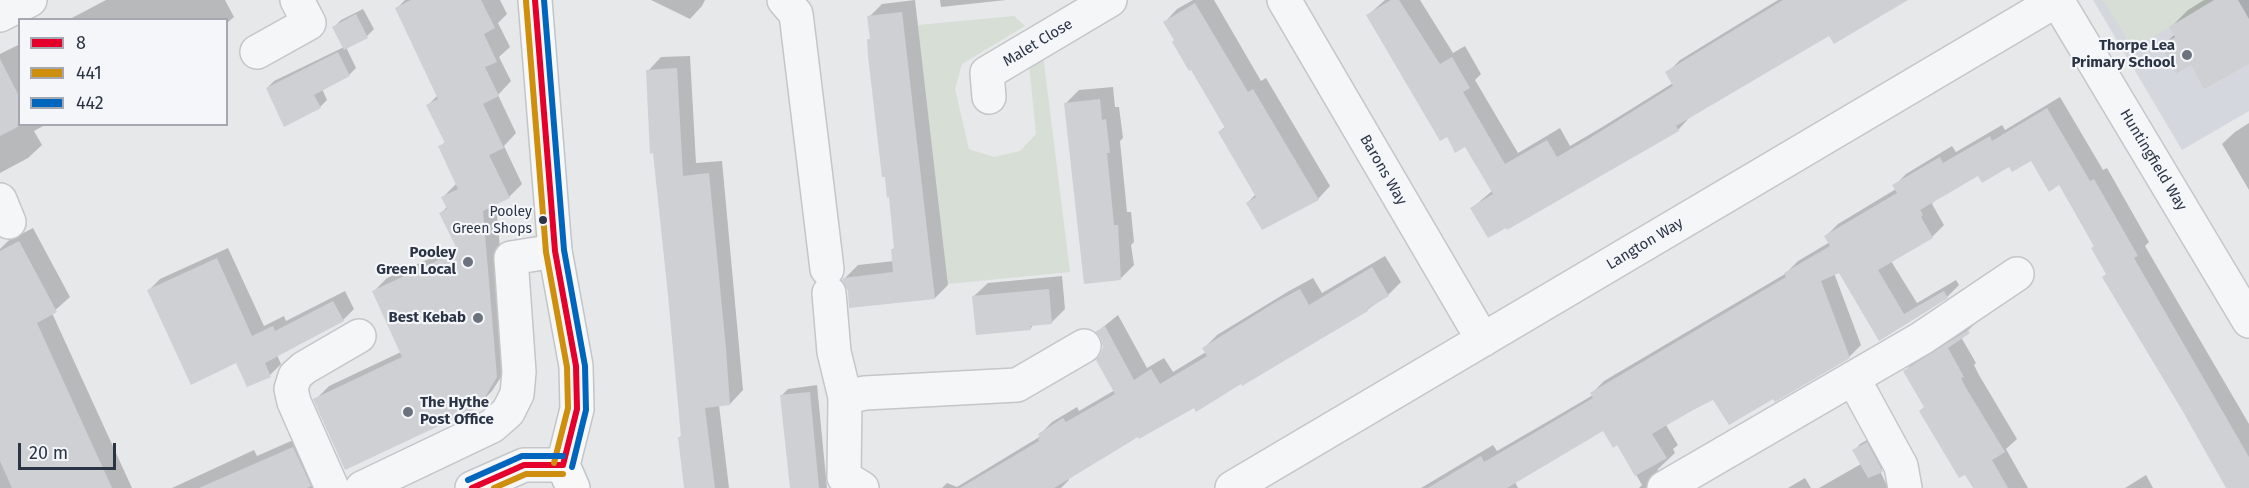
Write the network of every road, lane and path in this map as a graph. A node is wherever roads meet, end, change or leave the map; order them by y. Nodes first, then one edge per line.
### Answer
1 (30, 0) edge
2 (297, 0) edge
3 (535, 0) edge
4 (1110, 0) edge
5 (1284, 0) edge
6 (2057, 0) edge
7 (800, 5) edge
8 (0, 15) edge
9 (257, 52) dead end
10 (989, 97) dead end
11 (555, 251) junction
12 (2017, 274) dead end
13 (2249, 321) edge
14 (359, 336) dead end
15 (1483, 340) junction
16 (1084, 346) dead end
17 (1853, 378) junction
18 (845, 397) junction
19 (568, 477) edge
20 (332, 488) edge
21 (362, 488) edge
22 (472, 488) edge
23 (862, 488) edge
24 (1232, 488) edge
25 (1664, 488) edge
26 (1905, 488) edge

1 - 8 street
2 - 9 street
3 - 11 main road
4 - 10 street, Malet Close
5 - 15 street, Barons Way
6 - 13 street, Huntingfield Way
6 - 15 street, Langton Way
7 - 18 street
11 - 19 main road
11 - 21 street
12 - 17 street
14 - 20 street
15 - 24 street, Langton Way
16 - 18 street
17 - 25 street
17 - 26 street
18 - 23 street
19 - 22 street

